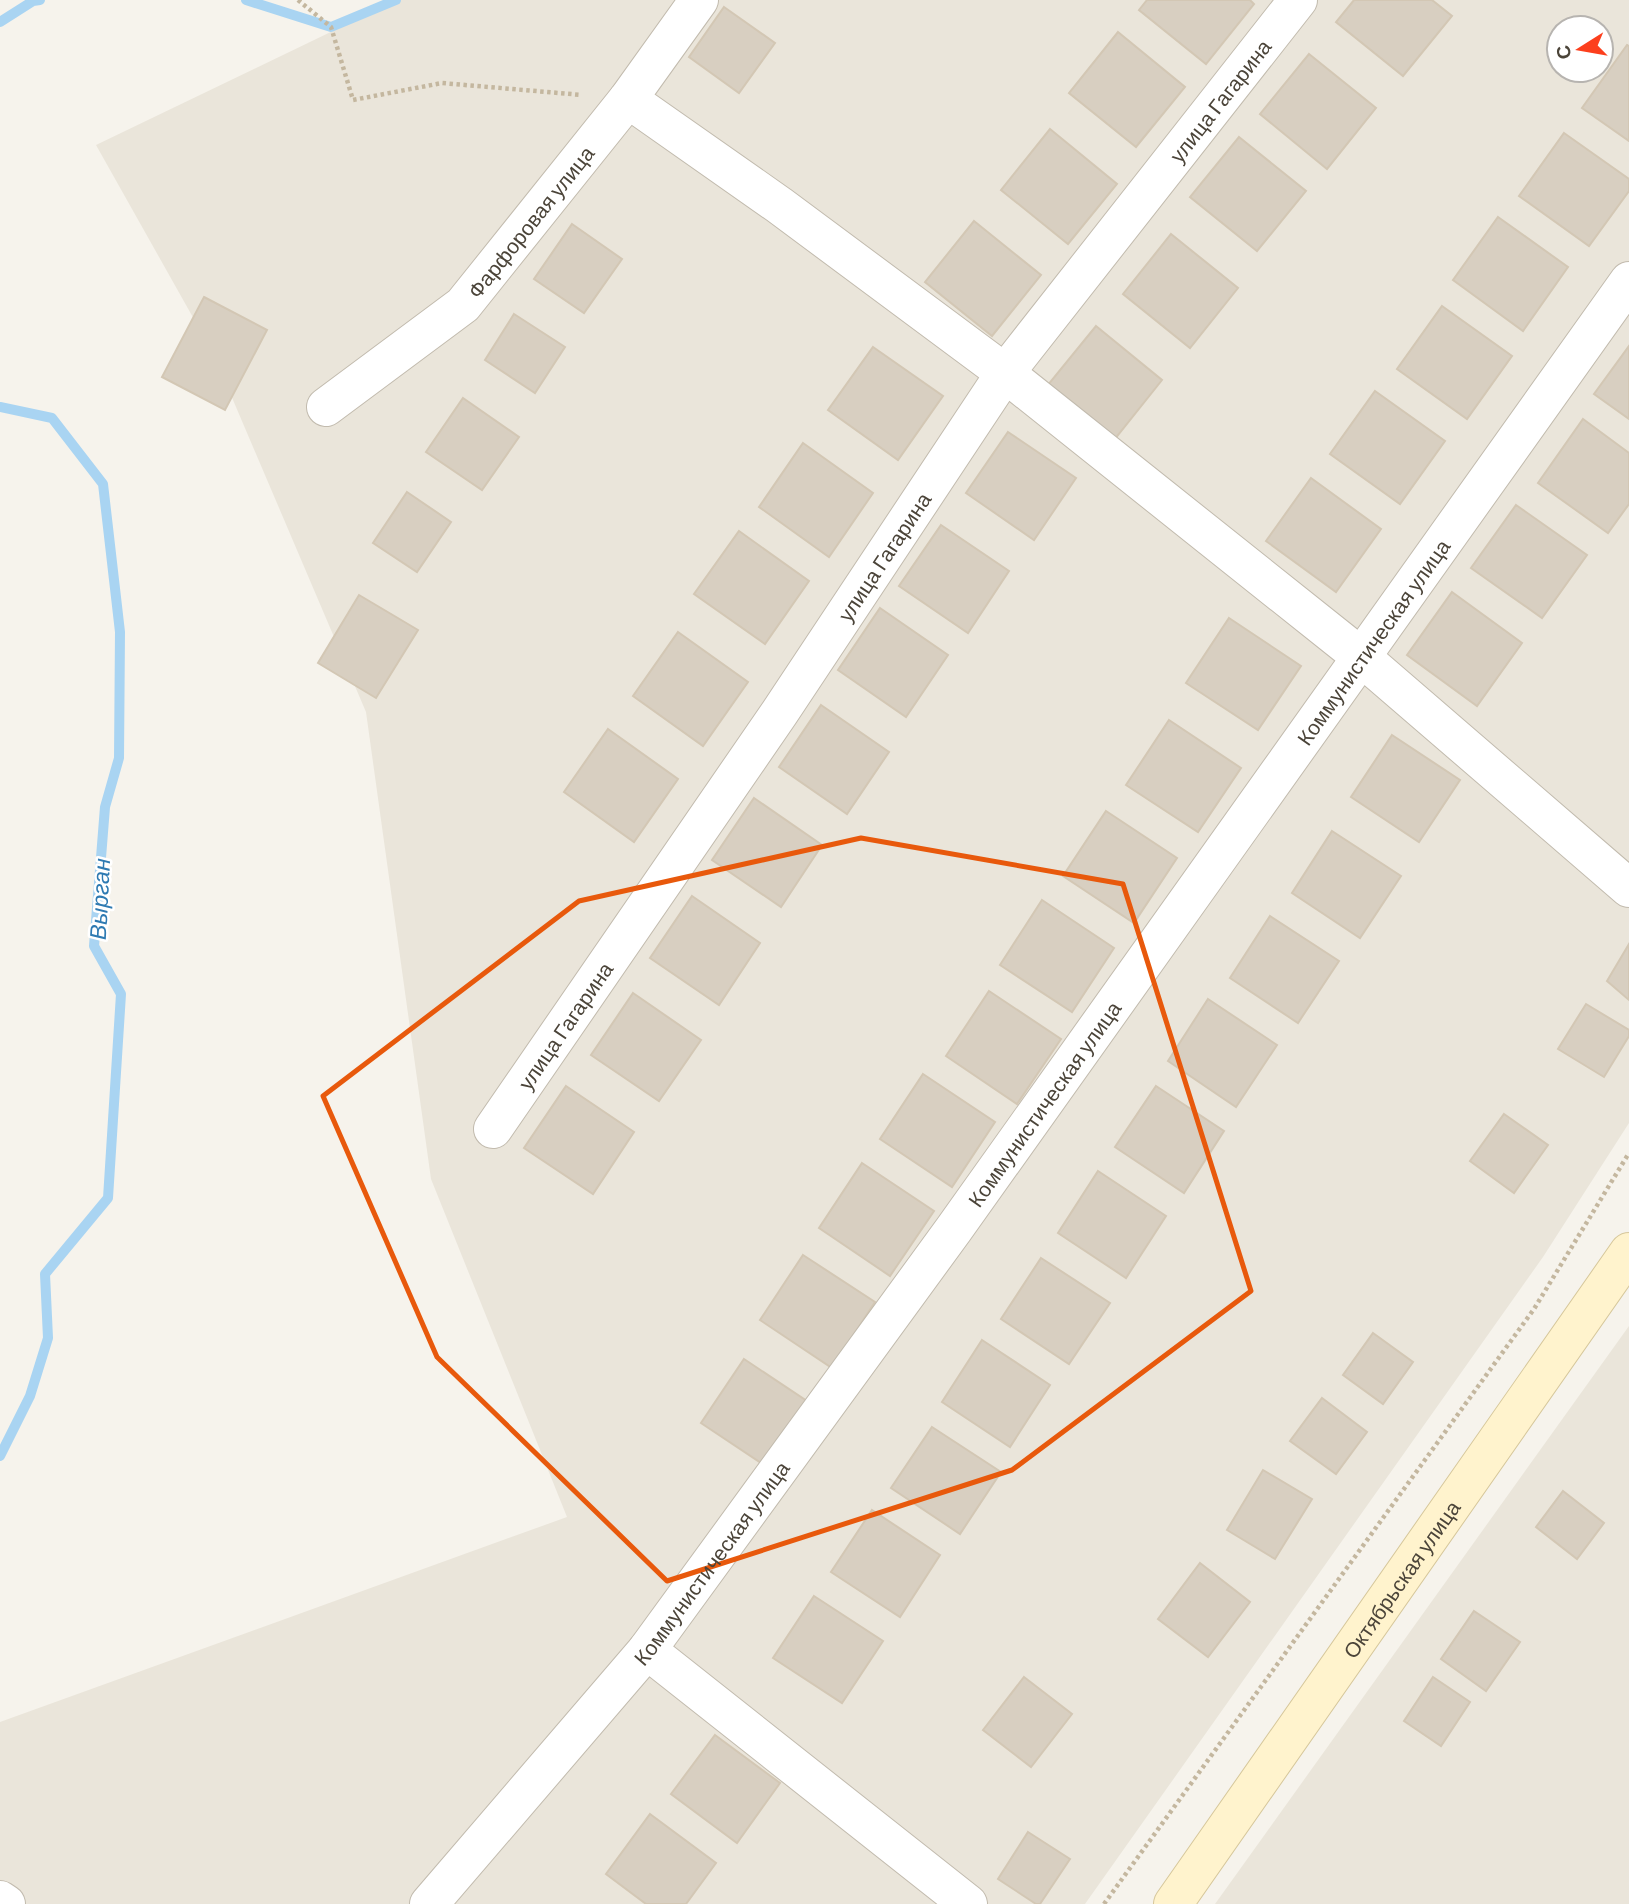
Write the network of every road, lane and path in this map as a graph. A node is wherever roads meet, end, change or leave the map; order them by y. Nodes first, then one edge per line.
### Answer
1 (298, 0) edge
2 (699, 0) edge
3 (1298, 0) edge
4 (628, 99) junction
5 (1629, 281) edge
6 (1006, 373) junction
7 (326, 407) dead end
8 (1360, 656) junction
9 (1629, 888) edge
10 (493, 1129) dead end
11 (1629, 1153) edge
12 (1629, 1252) edge
13 (647, 1650) junction
14 (0, 1900) edge
15 (5, 1904) edge
16 (429, 1904) edge
17 (968, 1904) edge
18 (1104, 1904) edge
19 (1173, 1904) edge

1 - 4 path
2 - 4 street, Фарфоровая улица
3 - 6 street, улица Гагарина
4 - 6 street
4 - 7 street, Фарфоровая улица
5 - 8 street, Коммунистическая улица
6 - 8 street
6 - 10 street, улица Гагарина
8 - 9 street
8 - 13 street, Коммунистическая улица
11 - 18 path
12 - 19 main road, Октябрьская улица
13 - 16 street, Коммунистическая улица
13 - 17 street
14 - 15 street

